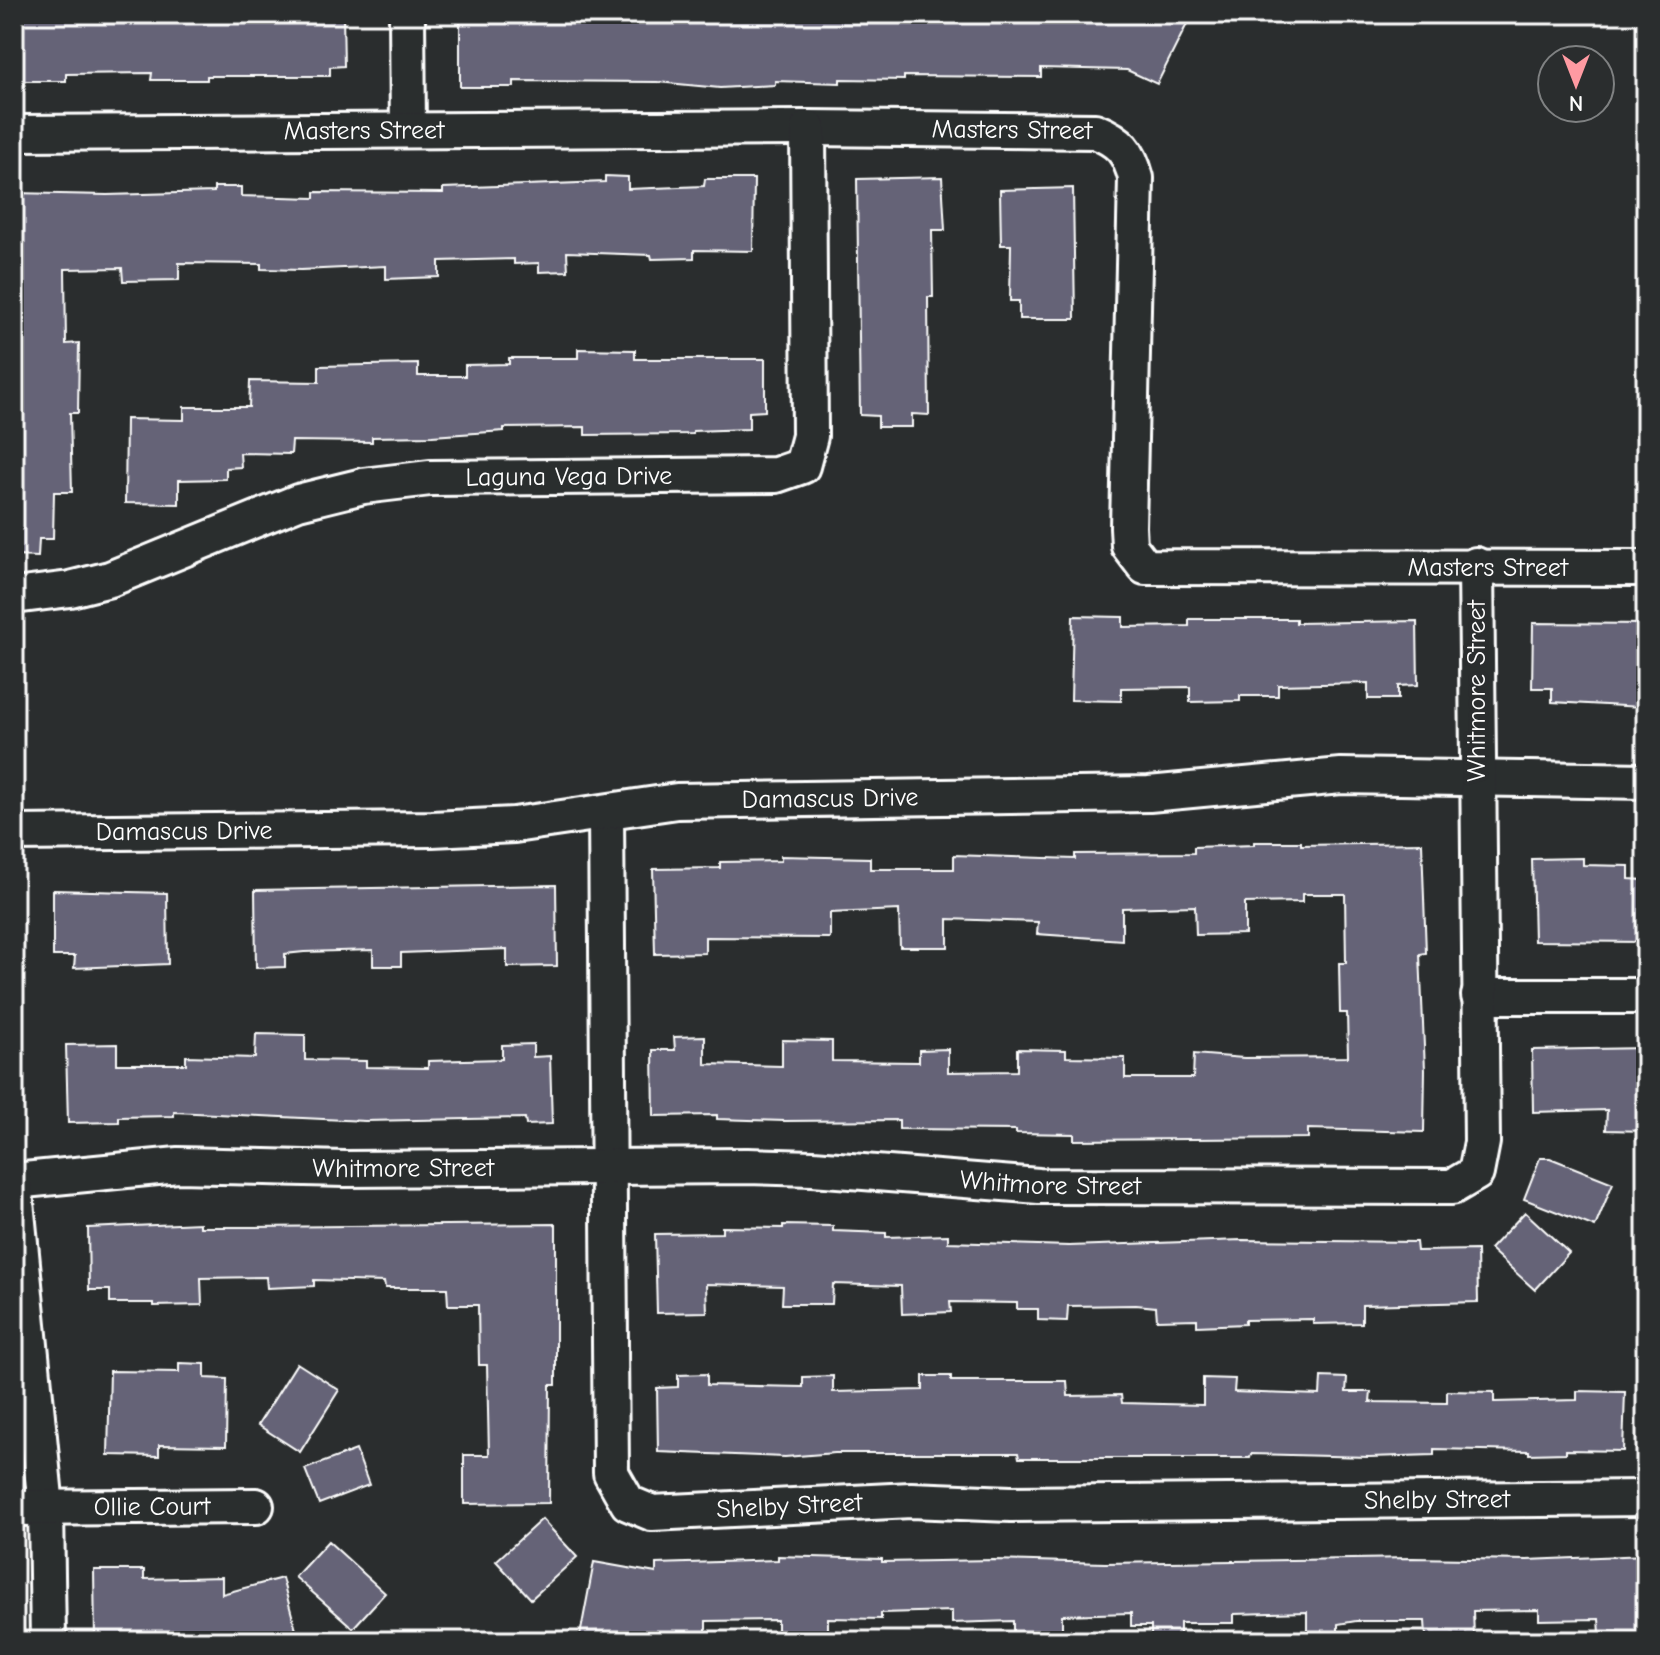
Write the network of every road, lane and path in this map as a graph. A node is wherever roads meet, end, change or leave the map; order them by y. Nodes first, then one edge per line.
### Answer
1 (407, 14) edge
2 (808, 128) junction
3 (408, 130) junction
4 (14, 133) edge
5 (1476, 565) junction
6 (1646, 568) edge
7 (14, 596) edge
8 (1477, 779) junction
9 (1646, 781) edge
10 (606, 813) junction
11 (14, 833) edge
12 (1479, 996) junction
13 (1646, 996) edge
14 (608, 1168) junction
15 (14, 1182) edge
16 (1646, 1498) edge
17 (256, 1506) dead end
18 (30, 1508) edge
19 (48, 1641) edge

1 - 3 street
2 - 3 street, Masters Street
2 - 5 street, Masters Street
2 - 7 street, Laguna Vega Drive
3 - 4 street, Masters Street
5 - 6 street, Masters Street
5 - 8 street, Whitmore Street
8 - 9 street, Damascus Drive
8 - 10 street, Damascus Drive
8 - 12 street, Whitmore Street
10 - 11 street, Damascus Drive
10 - 14 street, Shelby Street
12 - 13 street
12 - 14 street, Whitmore Street
14 - 15 street, Whitmore Street
14 - 16 street, Shelby Street
15 - 18 street
17 - 18 street, Ollie Court
18 - 19 street

